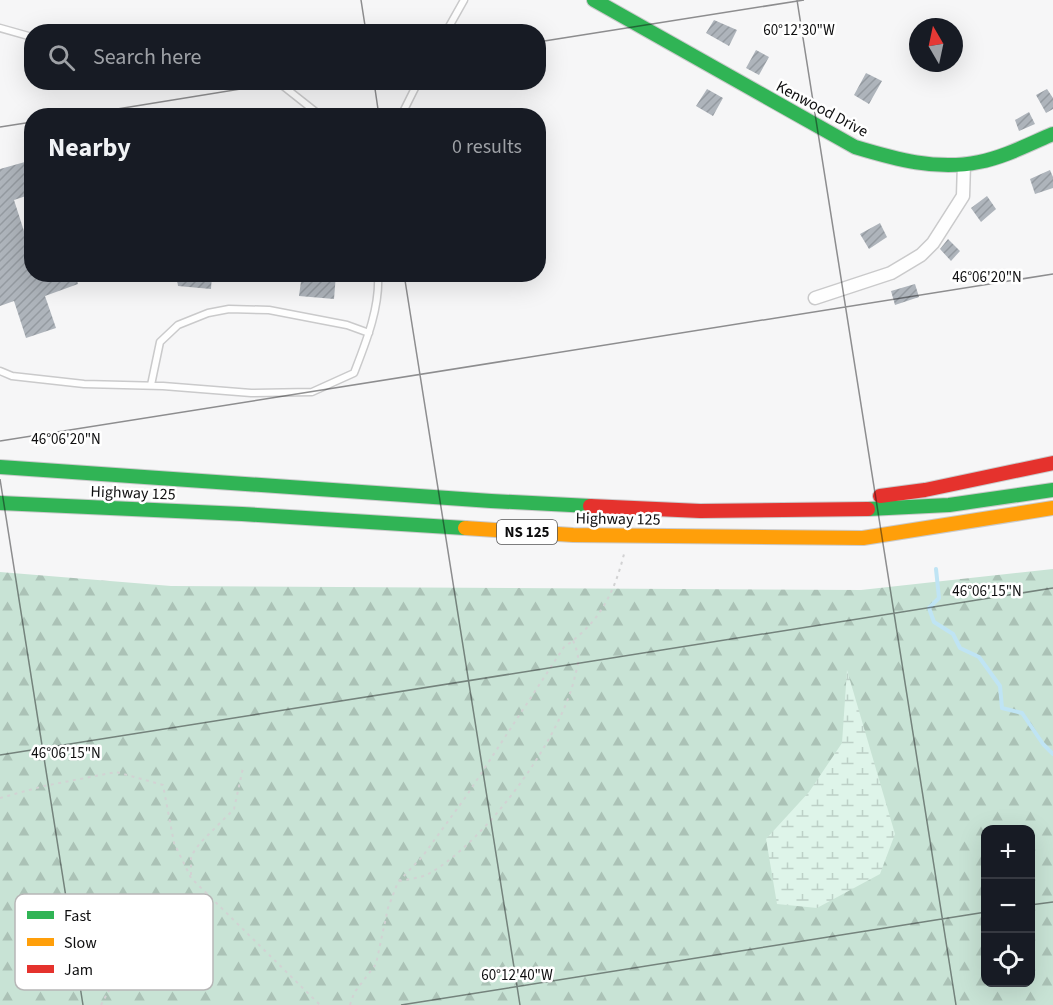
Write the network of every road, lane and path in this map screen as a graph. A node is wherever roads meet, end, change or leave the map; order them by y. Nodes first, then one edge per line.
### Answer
1 (464, 0) edge
2 (594, 0) edge
3 (450, 24) edge
4 (0, 28) edge
5 (24, 35) edge
6 (288, 90) edge
7 (414, 90) edge
8 (311, 108) edge
9 (405, 108) edge
10 (1053, 134) edge
11 (964, 165) junction
12 (379, 282) edge
13 (815, 298) dead end
14 (369, 333) junction
15 (0, 371) edge
16 (151, 385) junction
17 (1053, 463) edge
18 (0, 467) edge
19 (1053, 490) edge
20 (0, 503) edge
21 (1053, 508) edge
22 (700, 511) junction
23 (629, 536) junction
24 (573, 640) junction
25 (243, 768) dead end
26 (0, 798) edge
27 (191, 878) junction
28 (398, 882) junction
29 (208, 894) edge
30 (213, 899) edge
31 (109, 990) edge
32 (101, 1005) edge
33 (320, 1005) edge
34 (350, 1005) edge

1 - 3 lane
2 - 11 main road, Kenwood Drive
4 - 5 lane
6 - 8 lane
7 - 9 lane
10 - 11 main road, Kenwood Drive
11 - 13 street
12 - 14 lane
14 - 16 lane
14 - 16 lane
15 - 16 lane
17 - 22 main road
18 - 22 main road, Highway 125 / NS 125
19 - 22 main road, Highway 125 / NS 125
20 - 23 main road, Highway 125 / NS 125
21 - 23 main road, Highway 125 / NS 125
23 - 24 path
24 - 28 path
24 - 28 path
25 - 27 path
26 - 27 path
27 - 29 path
28 - 34 path
30 - 33 path
31 - 32 path

